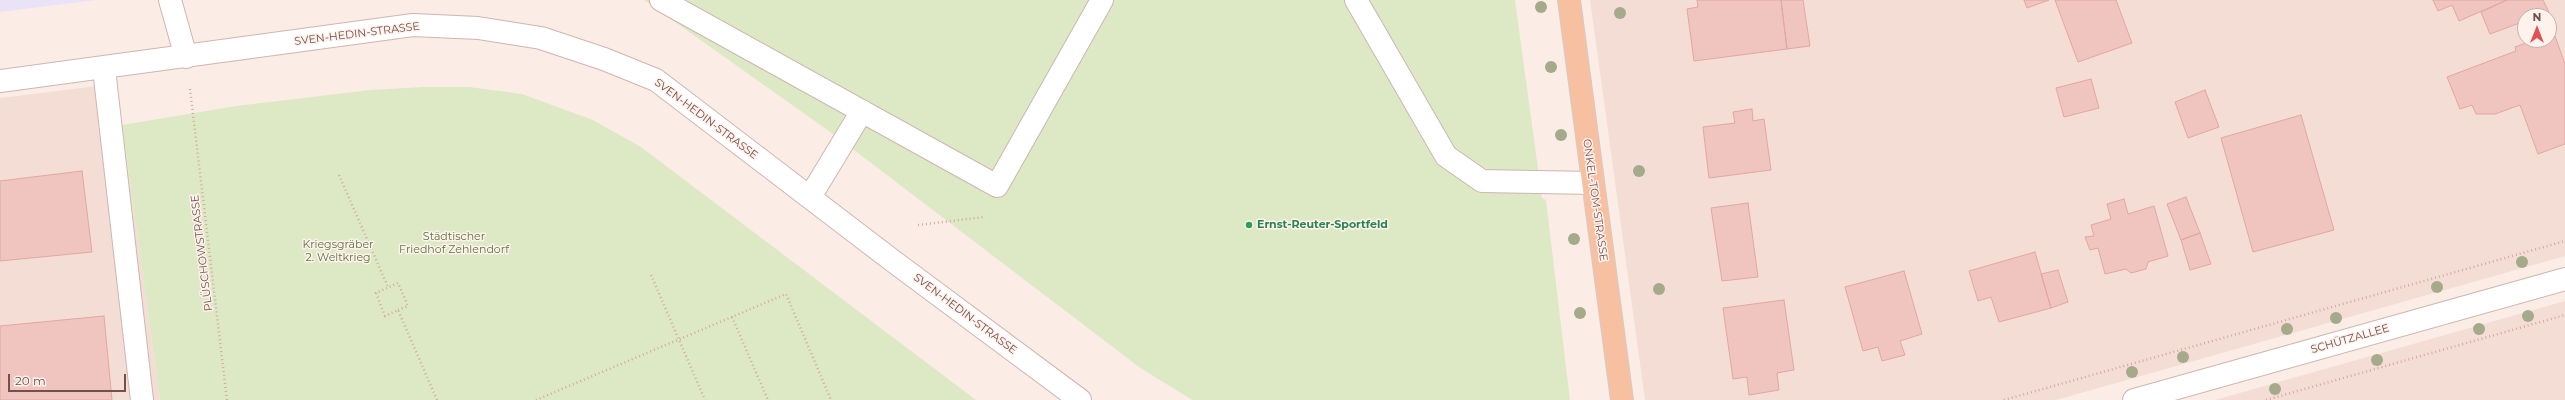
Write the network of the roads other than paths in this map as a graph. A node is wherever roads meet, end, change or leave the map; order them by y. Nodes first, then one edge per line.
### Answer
1 (170, 0) edge
2 (662, 0) edge
3 (1102, 0) edge
4 (1356, 0) edge
5 (1568, 0) edge
6 (186, 57) junction
7 (104, 69) junction
8 (0, 81) edge
9 (862, 111) junction
10 (1593, 183) junction
11 (810, 197) junction
12 (2565, 279) edge
13 (142, 400) edge
14 (1080, 400) edge
15 (1622, 400) edge
16 (2134, 400) edge

1 - 6 street
2 - 9 street
3 - 9 street
4 - 10 street
5 - 10 main road, ONKEL-TOM-STRASSE
6 - 7 street, SVEN-HEDIN-STRASSE
6 - 11 street, SVEN-HEDIN-STRASSE
7 - 8 street, SVEN-HEDIN-STRASSE
7 - 13 street
9 - 11 street
10 - 15 main road, ONKEL-TOM-STRASSE
11 - 14 street, SVEN-HEDIN-STRASSE
12 - 16 street, SCHÜTZALLEE

